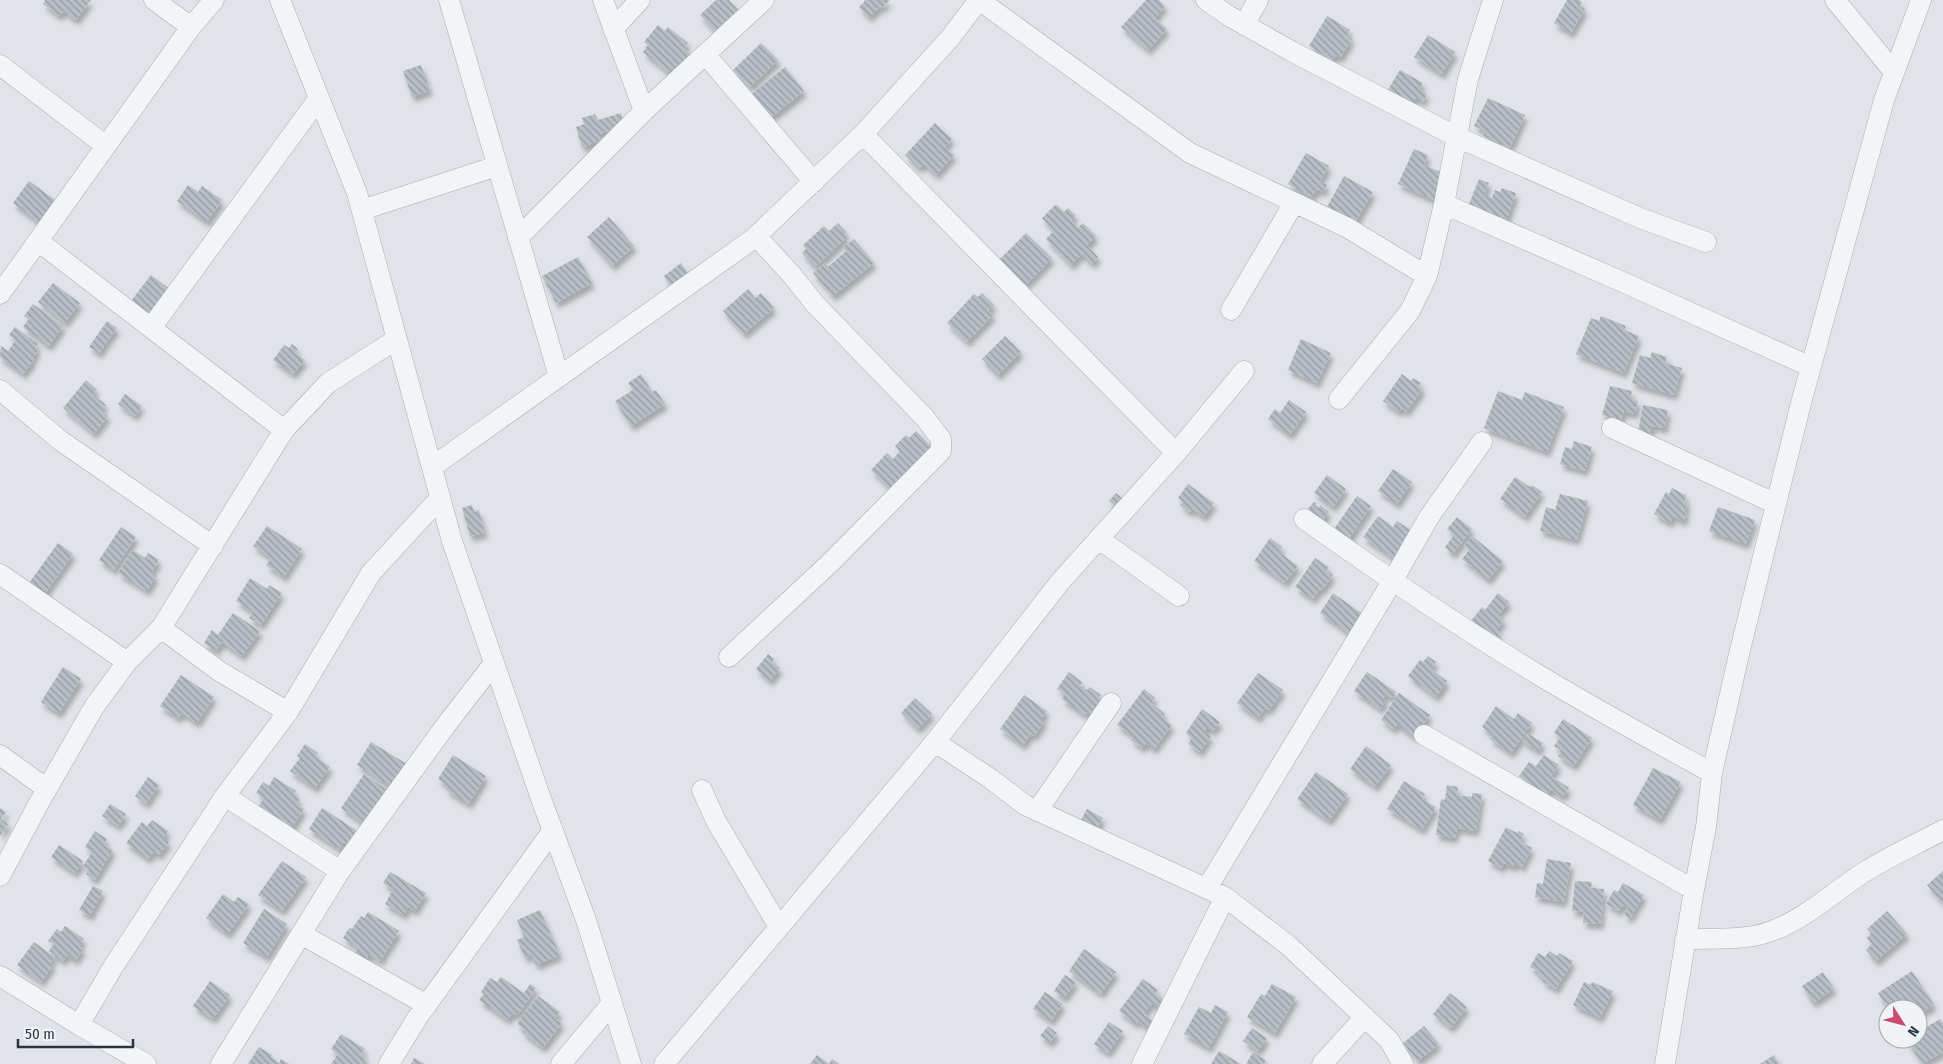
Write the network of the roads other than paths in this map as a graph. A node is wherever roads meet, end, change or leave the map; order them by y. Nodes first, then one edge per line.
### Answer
1 (154, 0) edge
2 (214, 0) edge
3 (280, 0) edge
4 (449, 0) edge
5 (603, 0) edge
6 (640, 0) edge
7 (764, 0) edge
8 (979, 0) edge
9 (1206, 0) edge
10 (1258, 0) edge
11 (1493, 0) edge
12 (1835, 0) edge
13 (1921, 0) edge
14 (1244, 25) junction
15 (191, 27) junction
16 (613, 29) junction
17 (705, 54) junction
18 (0, 65) edge
19 (1894, 72) junction
20 (319, 98) junction
21 (644, 112) junction
22 (862, 134) junction
23 (1457, 136) junction
24 (106, 146) junction
25 (497, 166) junction
26 (814, 182) junction
27 (1294, 203) junction
28 (1444, 204) junction
29 (362, 210) junction
30 (756, 236) junction
31 (518, 238) junction
32 (38, 240) junction
33 (1706, 242) dead end
34 (1427, 276) junction
35 (0, 294) edge
36 (1231, 310) dead end
37 (151, 328) junction
38 (397, 339) junction
39 (1811, 367) junction
40 (1244, 371) dead end
41 (559, 377) junction
42 (0, 390) edge
43 (1338, 399) dead end
44 (1612, 428) dead end
45 (284, 430) junction
46 (1482, 442) dead end
47 (1176, 453) junction
48 (432, 467) junction
49 (440, 498) junction
50 (1776, 504) junction
51 (1304, 519) dead end
52 (1100, 539) junction
53 (213, 546) junction
54 (0, 574) edge
55 (1393, 580) junction
56 (1179, 596) dead end
57 (161, 628) junction
58 (729, 657) dead end
59 (127, 662) junction
60 (494, 663) junction
61 (1111, 703) dead end
62 (288, 712) junction
63 (1424, 735) dead end
64 (935, 742) junction
65 (0, 754) edge
66 (1712, 773) junction
67 (47, 789) junction
68 (702, 790) dead end
69 (225, 796) junction
70 (1037, 811) junction
71 (553, 830) junction
72 (1943, 830) edge
73 (340, 871) junction
74 (0, 876) edge
75 (1207, 888) junction
76 (1694, 890) junction
77 (1225, 897) junction
78 (779, 927) junction
79 (301, 934) junction
80 (1685, 939) junction
81 (0, 976) edge
82 (612, 1003) junction
83 (427, 1005) junction
84 (1365, 1017) junction
85 (79, 1025) junction
86 (146, 1064) edge
87 (221, 1064) edge
88 (389, 1064) edge
89 (561, 1064) edge
90 (631, 1064) edge
91 (664, 1064) edge
92 (1142, 1064) edge
93 (1322, 1064) edge
94 (1403, 1064) edge
95 (1665, 1064) edge

1 - 15 street
2 - 15 street
3 - 20 street
4 - 25 street
5 - 16 street
6 - 16 street
7 - 17 street
8 - 22 street
8 - 27 street
9 - 14 street
10 - 14 street
11 - 23 street
12 - 19 street
13 - 19 street
14 - 23 street
15 - 24 street
16 - 21 street
17 - 21 street
17 - 26 street
18 - 24 street
19 - 39 street
20 - 29 street
20 - 37 street
21 - 31 street
22 - 26 street
22 - 47 street
23 - 28 street
23 - 33 street
24 - 32 street
25 - 29 street
25 - 31 street
26 - 30 street
27 - 34 street
27 - 36 street
28 - 34 street
28 - 39 street
29 - 38 street
30 - 41 street
30 - 58 street
31 - 41 street
32 - 35 street
32 - 37 street
34 - 43 street
37 - 45 street
38 - 45 street
38 - 48 street
39 - 50 street
40 - 47 street
41 - 48 street
42 - 53 street
44 - 50 street
45 - 53 street
46 - 55 street
47 - 52 street
48 - 49 street
49 - 60 street
49 - 62 street
50 - 66 street
51 - 55 street
52 - 56 street
52 - 64 street
53 - 57 street
54 - 59 street
55 - 66 street
55 - 75 street
57 - 59 street
57 - 62 street
59 - 67 street
60 - 71 street
60 - 73 street
61 - 70 street
62 - 69 street
63 - 76 street
64 - 70 street
64 - 78 street
65 - 67 street
66 - 76 street
67 - 74 street
68 - 78 street
69 - 73 street
69 - 85 street
70 - 75 street
71 - 82 street
71 - 83 street
72 - 80 street
73 - 79 street
75 - 77 street
76 - 80 street
77 - 84 street
77 - 92 street
78 - 91 street
79 - 83 street
79 - 87 street
80 - 95 street
81 - 85 street
82 - 89 street
82 - 90 street
83 - 88 street
84 - 93 street
84 - 94 street
85 - 86 street

